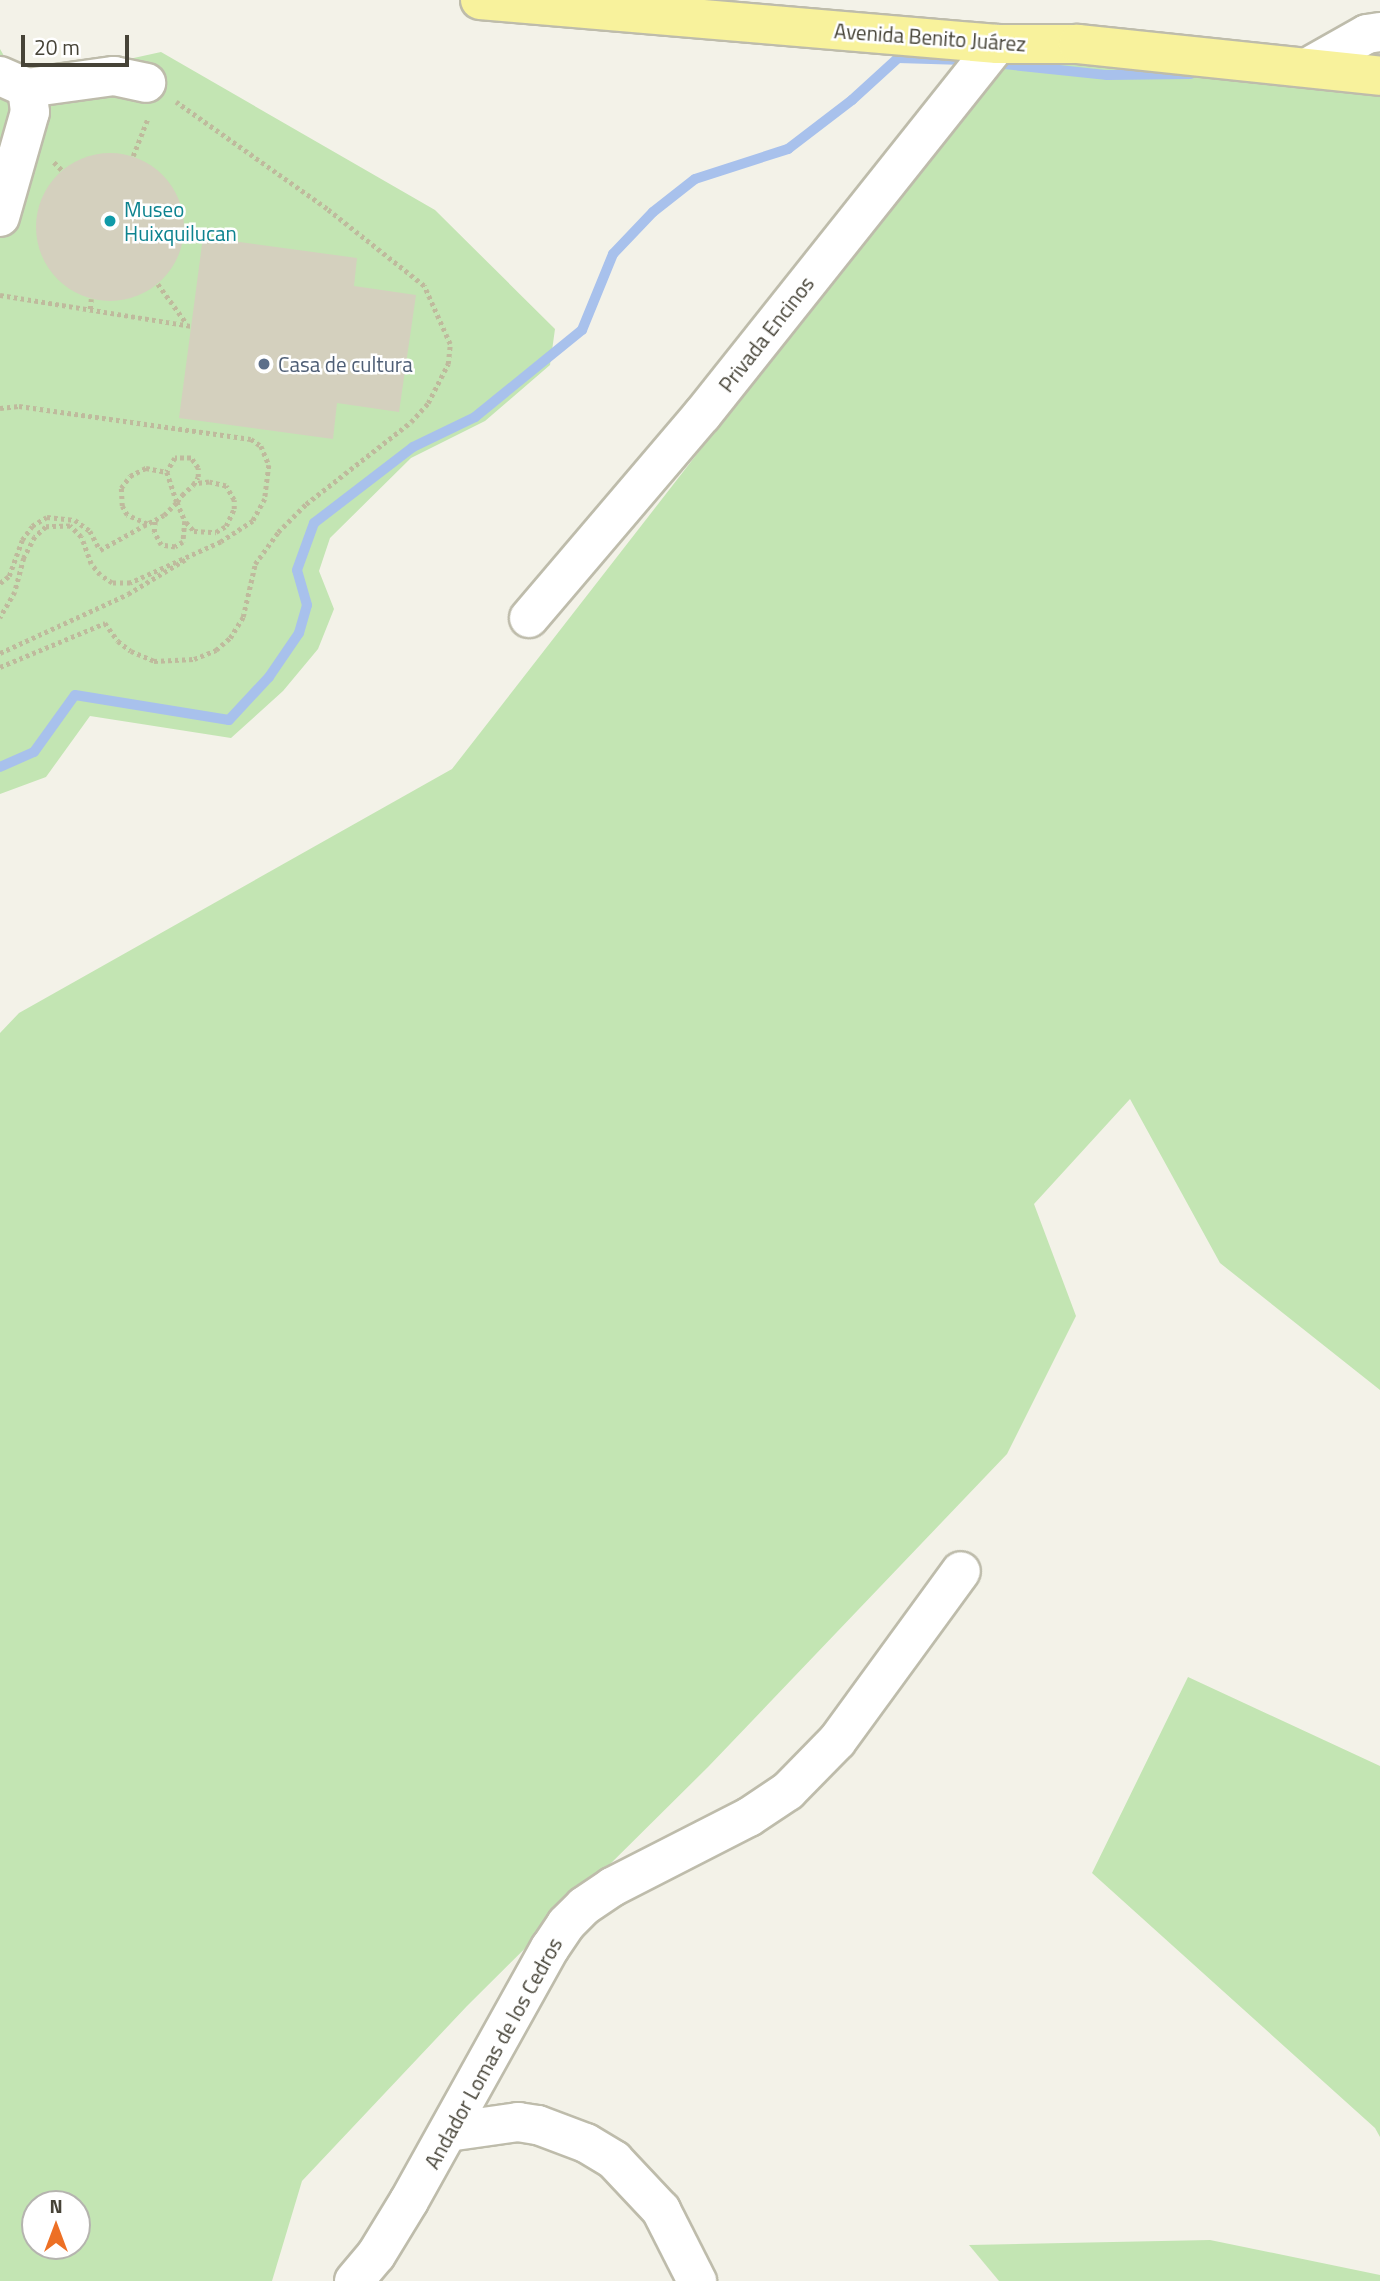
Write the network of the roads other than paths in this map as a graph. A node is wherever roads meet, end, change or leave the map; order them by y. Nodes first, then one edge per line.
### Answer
1 (480, 0) edge
2 (1380, 32) edge
3 (996, 45) junction
4 (1310, 66) junction
5 (1380, 76) edge
6 (14, 82) edge
7 (146, 83) road end
8 (0, 217) edge
9 (529, 618) dead end
10 (961, 1571) dead end
11 (448, 2132) junction
12 (354, 2281) edge
13 (697, 2281) edge

1 - 3 main road, Avenida Benito Juárez
2 - 4 street
3 - 4 main road, Avenida Benito Juárez
3 - 9 street, Privada Encinos
4 - 5 main road, Avenida Benito Juárez
6 - 7 street
6 - 8 street
10 - 11 street, Andador Lomas de los Cedros
11 - 12 street, Andador Lomas de los Cedros
11 - 13 street

